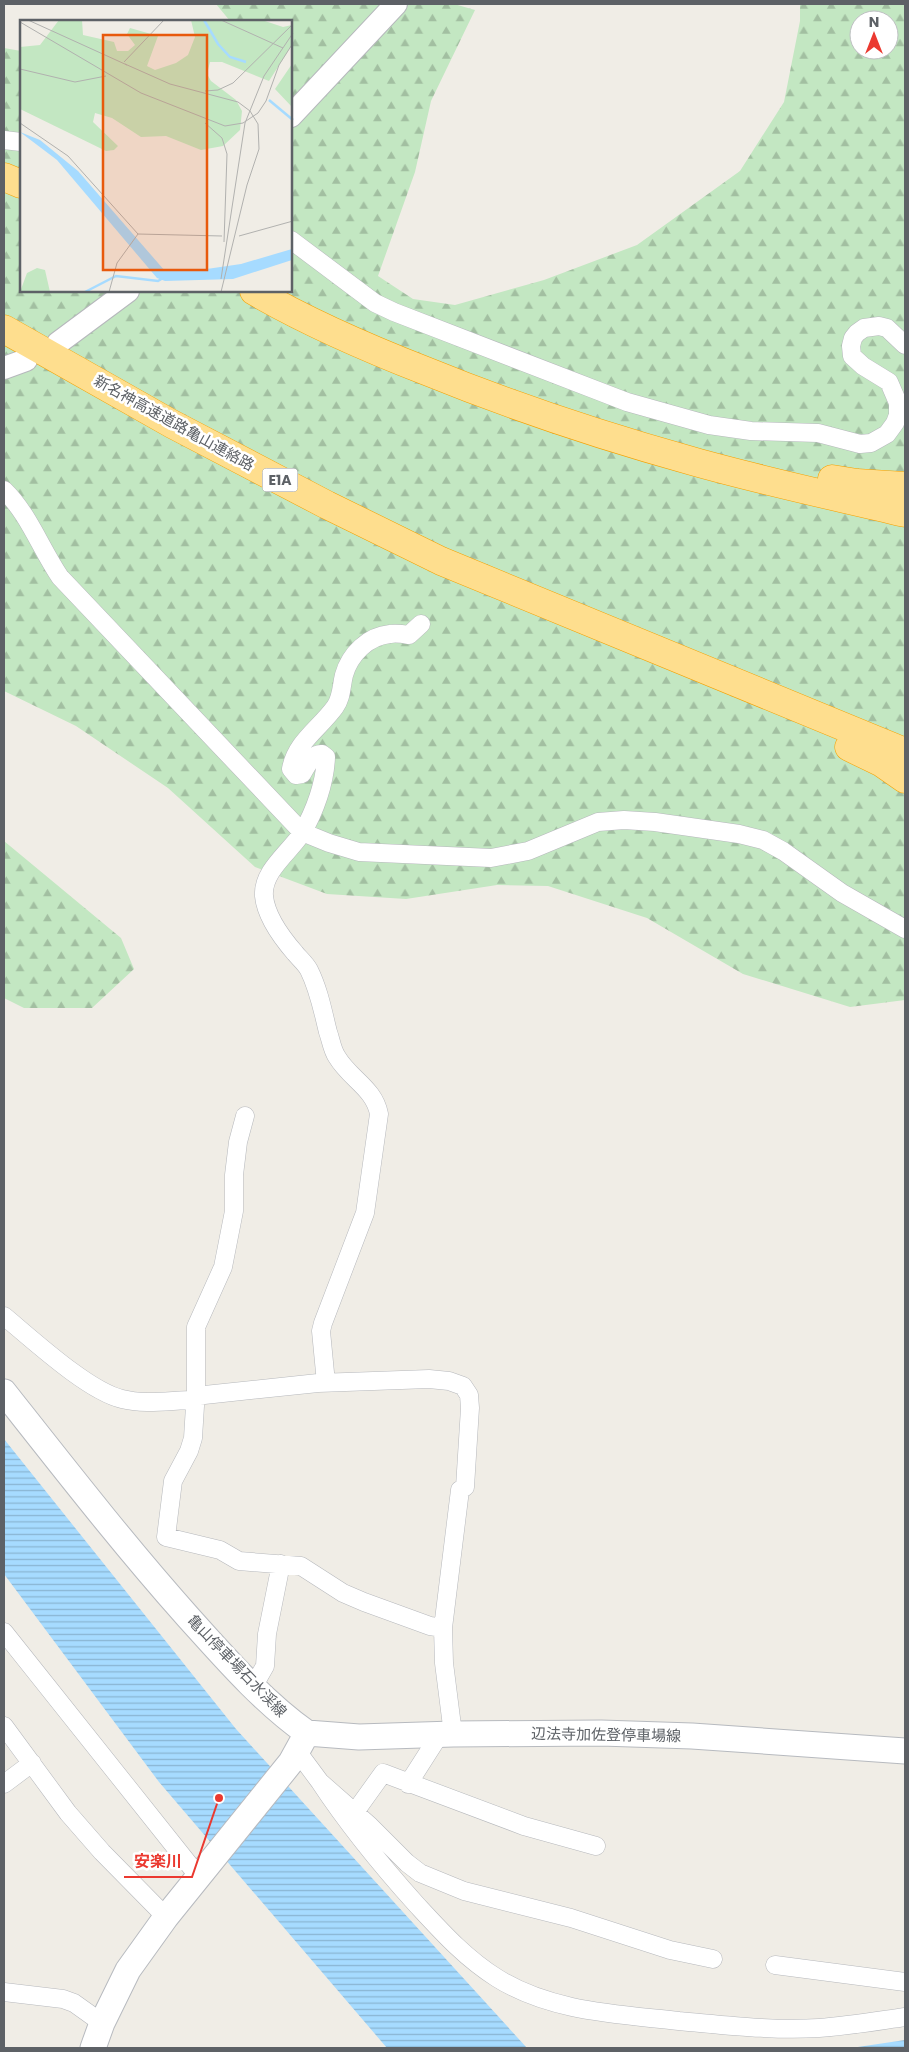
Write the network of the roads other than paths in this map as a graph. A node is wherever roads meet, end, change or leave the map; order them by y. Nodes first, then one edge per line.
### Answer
1 (396, 4) edge
2 (292, 115) edge
3 (4, 140) edge
4 (20, 142) edge
5 (4, 177) edge
6 (20, 184) edge
7 (292, 241) edge
8 (127, 292) edge
9 (256, 292) edge
10 (280, 292) edge
11 (4, 329) edge
12 (58, 344) dead end
13 (905, 344) edge
14 (26, 360) dead end
15 (4, 368) edge
16 (905, 486) edge
17 (4, 490) edge
18 (905, 513) edge
19 (566, 611) junction
20 (421, 624) dead end
21 (905, 752) edge
22 (905, 779) edge
23 (302, 832) junction
24 (905, 929) edge
25 (245, 1116) dead end
26 (4, 1316) edge
27 (326, 1383) junction
28 (4, 1392) edge
29 (195, 1398) junction
30 (280, 1564) junction
31 (444, 1628) junction
32 (4, 1632) edge
33 (252, 1687) junction
34 (4, 1726) edge
35 (447, 1734) junction
36 (298, 1748) junction
37 (905, 1751) edge
38 (32, 1763) junction
39 (320, 1782) junction
40 (4, 1784) edge
41 (408, 1784) junction
42 (355, 1812) junction
43 (596, 1846) dead end
44 (202, 1872) junction
45 (166, 1917) junction
46 (713, 1959) dead end
47 (776, 1965) dead end
48 (905, 1982) edge
49 (4, 1992) edge
50 (905, 2017) edge
51 (102, 2023) junction
52 (93, 2048) edge

1 - 2 street
3 - 4 street
5 - 6 highway
7 - 13 street
8 - 12 street
9 - 18 highway
10 - 16 highway
11 - 19 highway, 新名神高速道路亀山連絡路 / E1A
14 - 15 street
17 - 23 street
19 - 21 highway
19 - 22 highway
20 - 23 street
23 - 24 street
23 - 27 street
25 - 29 street
26 - 29 street
27 - 29 street
27 - 31 street
28 - 33 main road, 亀山停車場石水渓線
29 - 30 street
30 - 31 street
30 - 33 street
31 - 35 street
32 - 44 street
33 - 36 main road, 亀山停車場石水渓線
34 - 38 street
35 - 36 main road, 辺法寺加佐登停車場線
35 - 37 main road, 辺法寺加佐登停車場線
35 - 41 street
36 - 39 street
36 - 44 main road
38 - 40 street
38 - 45 street
39 - 42 street
39 - 50 street
41 - 42 street
41 - 43 street
42 - 46 street
44 - 45 main road
45 - 51 main road
47 - 48 street
49 - 51 street
51 - 52 main road

